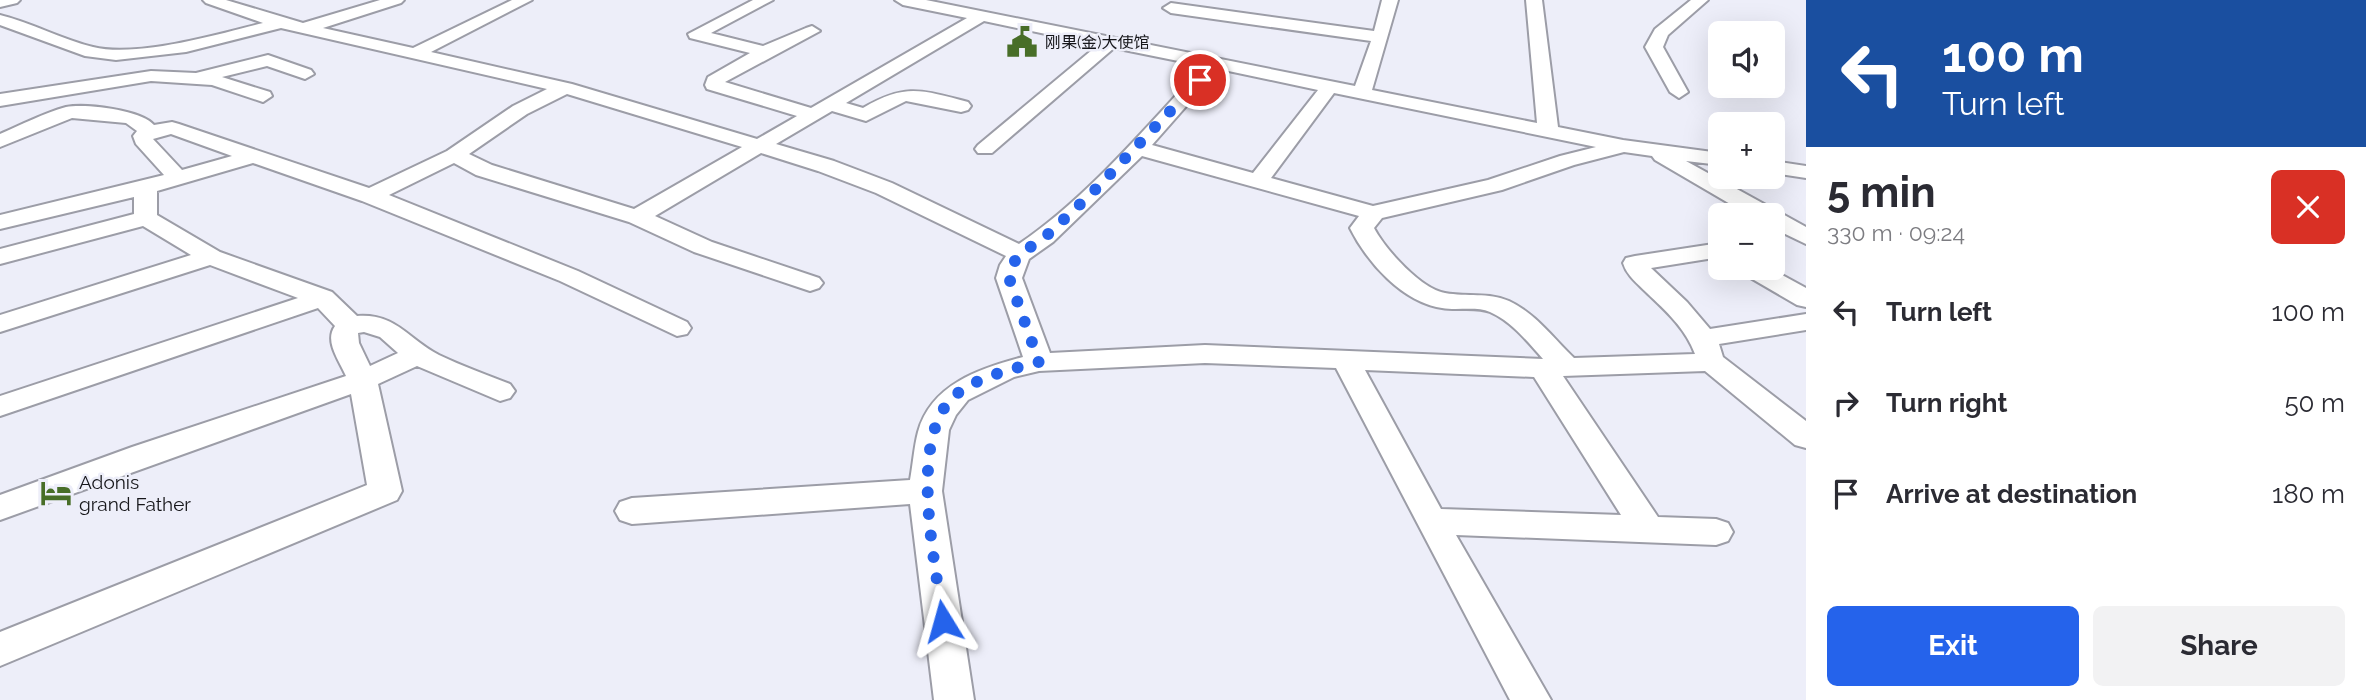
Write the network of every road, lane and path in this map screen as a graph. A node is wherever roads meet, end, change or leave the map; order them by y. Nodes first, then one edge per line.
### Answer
1 (12, 0) edge
2 (211, 0) edge
3 (396, 0) edge
4 (524, 0) edge
5 (765, 0) edge
6 (903, 0) edge
7 (1390, 0) edge
8 (1534, 0) edge
9 (1700, 0) edge
10 (0, 2) edge
11 (979, 9) edge
12 (1170, 9) edge
13 (0, 20) edge
14 (281, 23) junction
15 (308, 27) junction
16 (812, 31) dead end
17 (1381, 37) junction
18 (1111, 42) junction
19 (186, 47) junction
20 (765, 52) junction
21 (416, 53) junction
22 (116, 55) junction
23 (1215, 63) junction
24 (152, 74) junction
25 (305, 74) dead end
26 (193, 79) junction
27 (1330, 86) junction
28 (565, 88) junction
29 (1679, 92) dead end
30 (1362, 93) junction
31 (263, 96) dead end
32 (0, 100) edge
33 (961, 106) dead end
34 (822, 110) junction
35 (71, 112) junction
36 (1548, 129) junction
37 (149, 132) junction
38 (0, 141) edge
39 (760, 145) junction
40 (1623, 146) junction
41 (1138, 148) junction
42 (985, 149) dead end
43 (1650, 149) junction
44 (454, 155) junction
45 (251, 157) junction
46 (1708, 157) edge
47 (1785, 169) edge
48 (1806, 172) edge
49 (178, 178) junction
50 (1258, 179) junction
51 (146, 187) junction
52 (370, 196) junction
53 (1744, 203) edge
54 (1374, 214) junction
55 (146, 218) junction
56 (637, 218) junction
57 (0, 222) edge
58 (1785, 226) edge
59 (1806, 237) edge
60 (1708, 252) edge
61 (1020, 254) junction
62 (0, 257) edge
63 (211, 257) junction
64 (1772, 280) edge
65 (810, 283) dead end
66 (323, 298) junction
67 (1806, 299) edge
68 (1806, 322) edge
69 (0, 324) edge
70 (349, 325) junction
71 (677, 328) dead end
72 (1707, 350) junction
73 (418, 355) junction
74 (1346, 360) junction
75 (1039, 362) junction
76 (1555, 368) junction
77 (363, 380) junction
78 (500, 391) dead end
79 (0, 405) edge
80 (1806, 437) edge
81 (925, 491) junction
82 (0, 508) edge
83 (632, 511) dead end
84 (1431, 521) junction
85 (1649, 531) junction
86 (1716, 532) dead end
87 (0, 649) edge
88 (954, 700) edge
89 (1531, 700) edge

1 - 10 street
2 - 14 street
3 - 15 street
4 - 21 street
5 - 20 street
6 - 11 street
7 - 17 street
8 - 36 street
9 - 29 street
11 - 18 street
11 - 34 street
12 - 17 street
13 - 22 street
14 - 15 street
14 - 19 street
15 - 21 street
16 - 20 street
17 - 30 street
18 - 23 street
18 - 42 street
19 - 22 street
19 - 24 street
20 - 34 street
21 - 28 street
22 - 24 street
23 - 27 street
23 - 41 street
24 - 26 street
24 - 32 street
24 - 35 street
25 - 26 street
26 - 31 street
27 - 30 street
27 - 50 street
28 - 39 street
28 - 44 street
30 - 36 street
33 - 34 street
34 - 39 street
35 - 37 street
35 - 38 street
36 - 40 street
37 - 45 street
37 - 49 street
39 - 56 street
39 - 61 street
40 - 43 street
40 - 54 street
41 - 50 street
41 - 61 street
43 - 46 street
43 - 53 street
44 - 52 street
44 - 56 street
45 - 49 street
45 - 52 street
47 - 48 street
49 - 51 street
50 - 54 street
51 - 55 street
51 - 57 street
52 - 71 street
54 - 76 street
55 - 62 street
55 - 63 street
56 - 65 street
58 - 59 street
60 - 72 street
61 - 75 street
63 - 66 street
63 - 69 street
64 - 67 street
66 - 70 street
66 - 79 street
68 - 72 street
70 - 73 street
70 - 77 street
72 - 76 street
72 - 80 street
73 - 77 street
73 - 78 street
74 - 75 street
74 - 76 street
74 - 84 street
75 - 81 street
76 - 85 street
77 - 82 street
77 - 87 street
81 - 83 street
81 - 88 street
84 - 85 street
84 - 89 street
85 - 86 street

